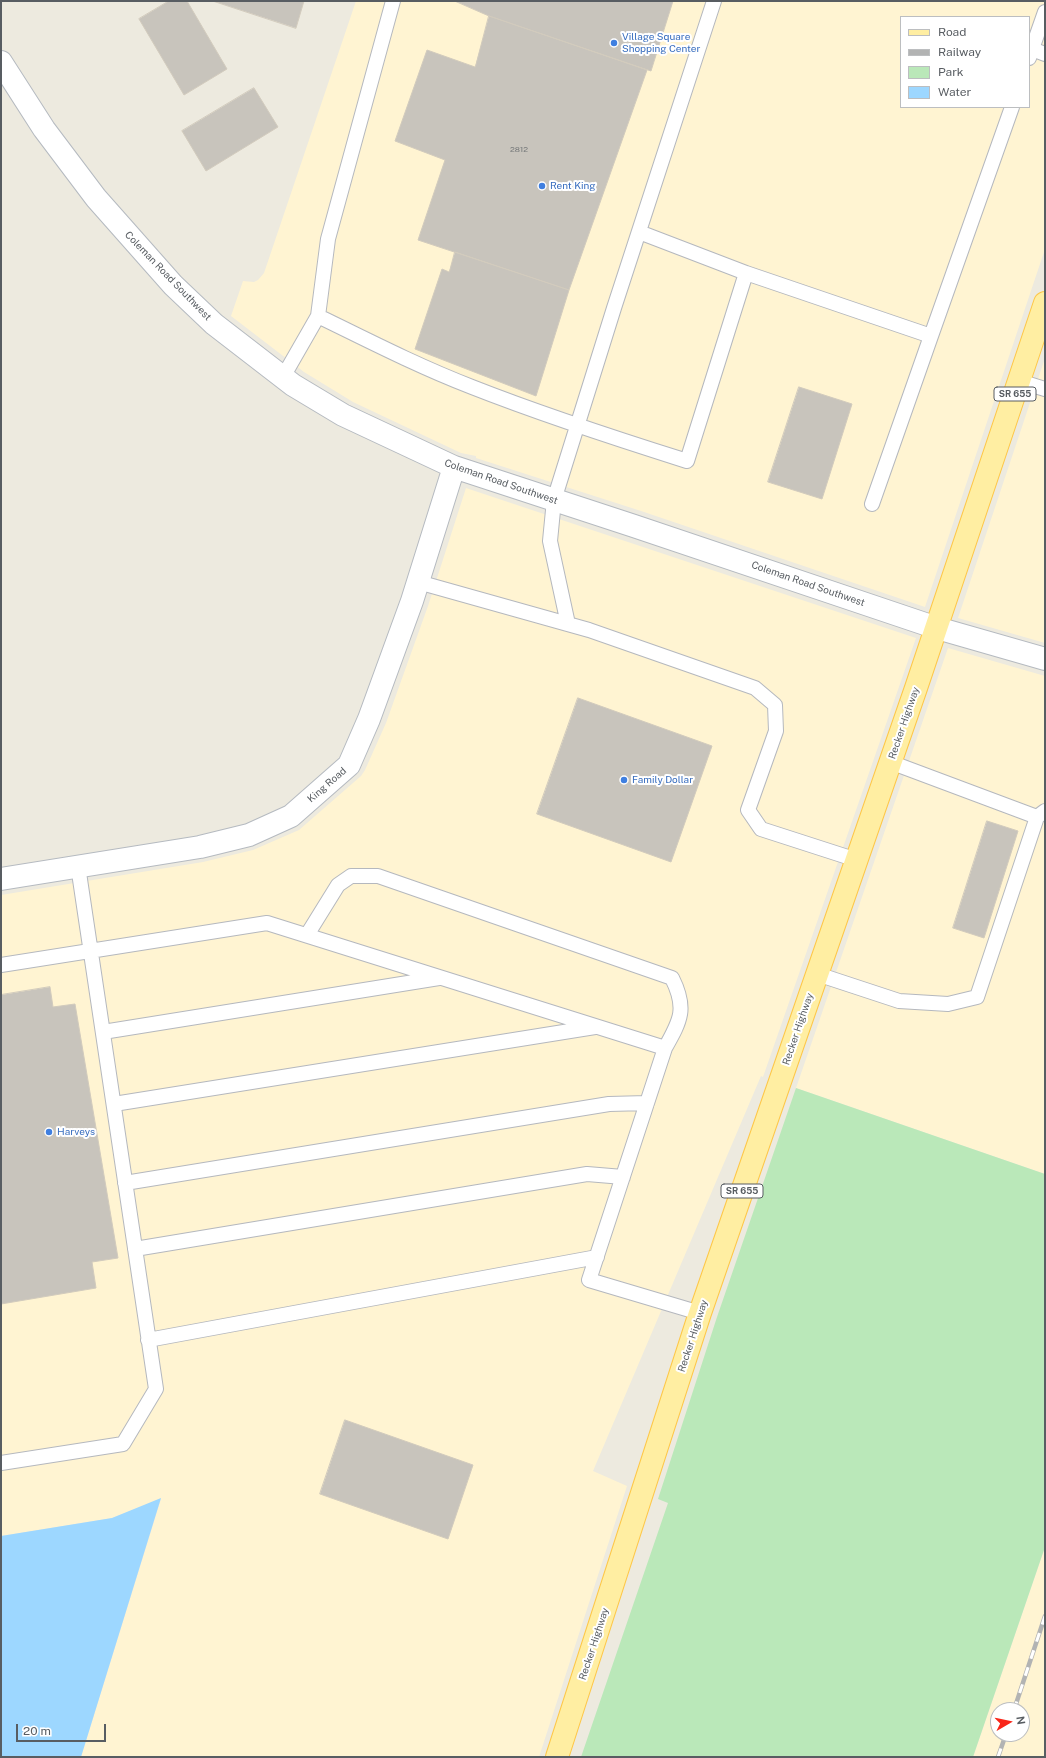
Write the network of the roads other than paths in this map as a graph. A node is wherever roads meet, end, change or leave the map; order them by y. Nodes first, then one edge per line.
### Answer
1 (393, 1) edge
2 (714, 1) edge
3 (1045, 12) edge
4 (1035, 53) edge
5 (1, 62) edge
6 (1012, 108) edge
7 (638, 232) junction
8 (746, 273) junction
9 (1045, 303) edge
10 (318, 316) junction
11 (931, 336) junction
12 (283, 377) junction
13 (1019, 381) junction
14 (1045, 389) edge
15 (577, 427) junction
16 (454, 467) junction
17 (554, 500) junction
18 (872, 504) dead end
19 (418, 582) junction
20 (568, 624) junction
21 (937, 628) junction
22 (1045, 659) edge
23 (890, 762) junction
24 (1041, 814) edge
25 (857, 860) junction
26 (78, 866) junction
27 (1, 879) edge
28 (307, 935) junction
29 (90, 951) junction
30 (1, 966) edge
31 (817, 974) junction
32 (441, 977) junction
33 (598, 1027) junction
34 (103, 1032) junction
35 (665, 1048) junction
36 (647, 1102) junction
37 (114, 1104) junction
38 (623, 1177) junction
39 (125, 1183) junction
40 (135, 1249) junction
41 (597, 1257) junction
42 (700, 1313) junction
43 (148, 1340) junction
44 (1, 1463) edge
45 (557, 1757) edge

1 - 10 lane
2 - 7 lane
3 - 4 lane
5 - 12 street, Coleman Road Southwest
6 - 11 lane
7 - 8 lane
7 - 15 lane
8 - 11 lane
8 - 15 lane
9 - 13 main road, Recker Highway / SR 655
10 - 12 lane
10 - 15 lane
11 - 18 lane
12 - 16 street, Coleman Road Southwest
13 - 14 lane
13 - 21 main road, Recker Highway / SR 655
15 - 17 lane
16 - 17 street, Coleman Road Southwest
16 - 19 street, King Road
17 - 20 lane
17 - 21 street, Coleman Road Southwest
19 - 20 lane
19 - 26 street, King Road
20 - 25 lane
21 - 22 street, Coleman Road Southwest
21 - 23 main road, Recker Highway / SR 655
23 - 24 lane
23 - 25 main road, Recker Highway / SR 655
24 - 31 lane
25 - 31 main road, Recker Highway / SR 655
26 - 27 street, King Road
26 - 29 lane
28 - 29 lane
28 - 32 lane
28 - 35 lane
29 - 30 lane
29 - 34 lane
31 - 42 main road, Recker Highway / SR 655
32 - 33 lane
32 - 34 lane
33 - 35 lane
33 - 37 lane
34 - 37 lane
35 - 36 lane
36 - 38 lane
36 - 39 lane
37 - 39 lane
38 - 40 lane
38 - 41 lane
39 - 40 lane
40 - 43 lane
41 - 42 lane
41 - 43 lane
42 - 45 main road, Recker Highway / SR 655
43 - 44 lane

